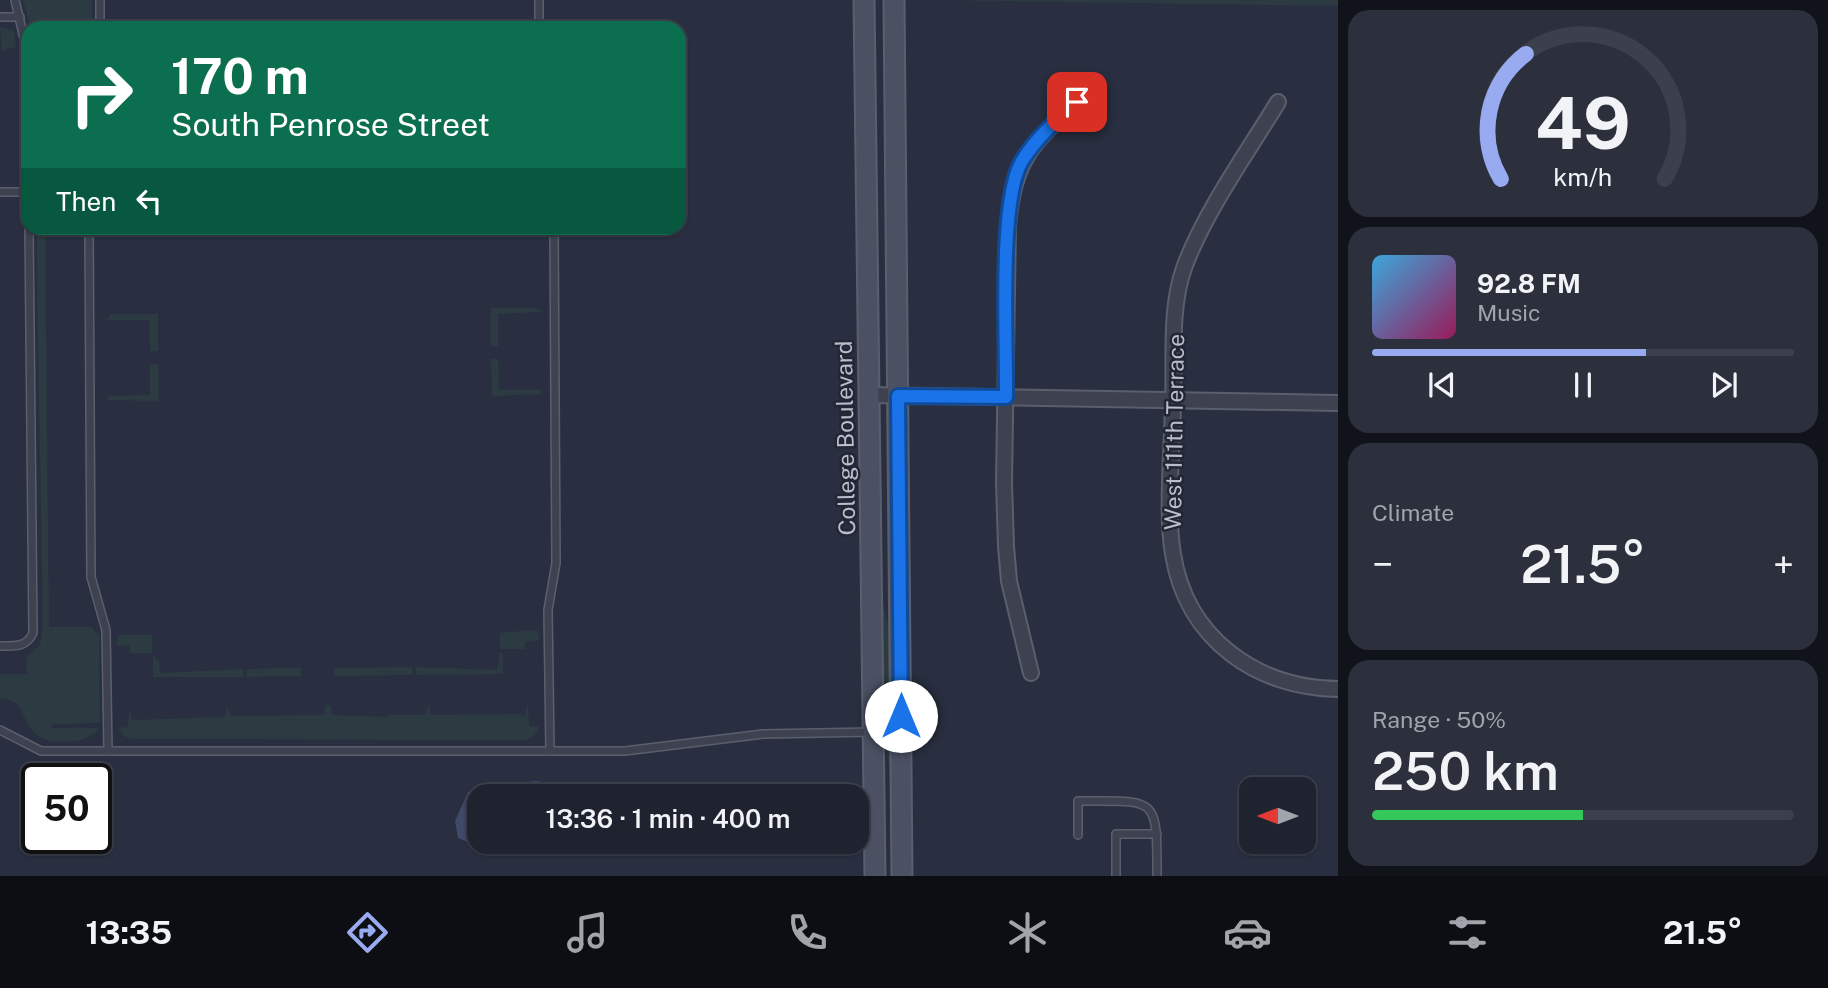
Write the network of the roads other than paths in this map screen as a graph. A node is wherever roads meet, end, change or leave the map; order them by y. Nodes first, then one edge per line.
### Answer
1 (15, 0) edge
2 (100, 0) edge
3 (539, 0) edge
4 (864, 0) edge
5 (894, 0) edge
6 (0, 17) edge
7 (20, 17) junction
8 (100, 21) edge
9 (539, 21) edge
10 (21, 22) edge
11 (1077, 102) dead end
12 (1278, 102) dead end
13 (0, 192) edge
14 (21, 192) edge
15 (29, 235) edge
16 (89, 235) edge
17 (554, 235) edge
18 (869, 395) junction
19 (898, 396) junction
20 (1006, 397) junction
21 (1174, 398) junction
22 (1338, 403) edge
23 (0, 646) edge
24 (1031, 673) dead end
25 (1338, 689) edge
26 (0, 730) edge
27 (873, 732) junction
28 (108, 751) junction
29 (550, 751) junction
30 (1157, 834) junction
31 (1078, 835) dead end
32 (875, 876) edge
33 (902, 876) edge
34 (1116, 876) edge
35 (1157, 876) edge

1 - 7 lane
2 - 8 lane
3 - 9 lane
4 - 18 main road, College Boulevard
5 - 19 main road
6 - 7 lane
7 - 10 lane
11 - 20 street
12 - 21 street, West 111th Terrace
13 - 14 lane
15 - 23 lane
16 - 28 lane
17 - 29 lane
18 - 19 street
18 - 27 main road, College Boulevard
19 - 20 street
19 - 33 main road
20 - 21 street
20 - 24 street
21 - 22 street
21 - 25 street, West 111th Terrace
26 - 28 lane
27 - 29 lane
27 - 32 main road, College Boulevard
28 - 29 lane
30 - 31 lane
30 - 34 lane
30 - 35 lane

